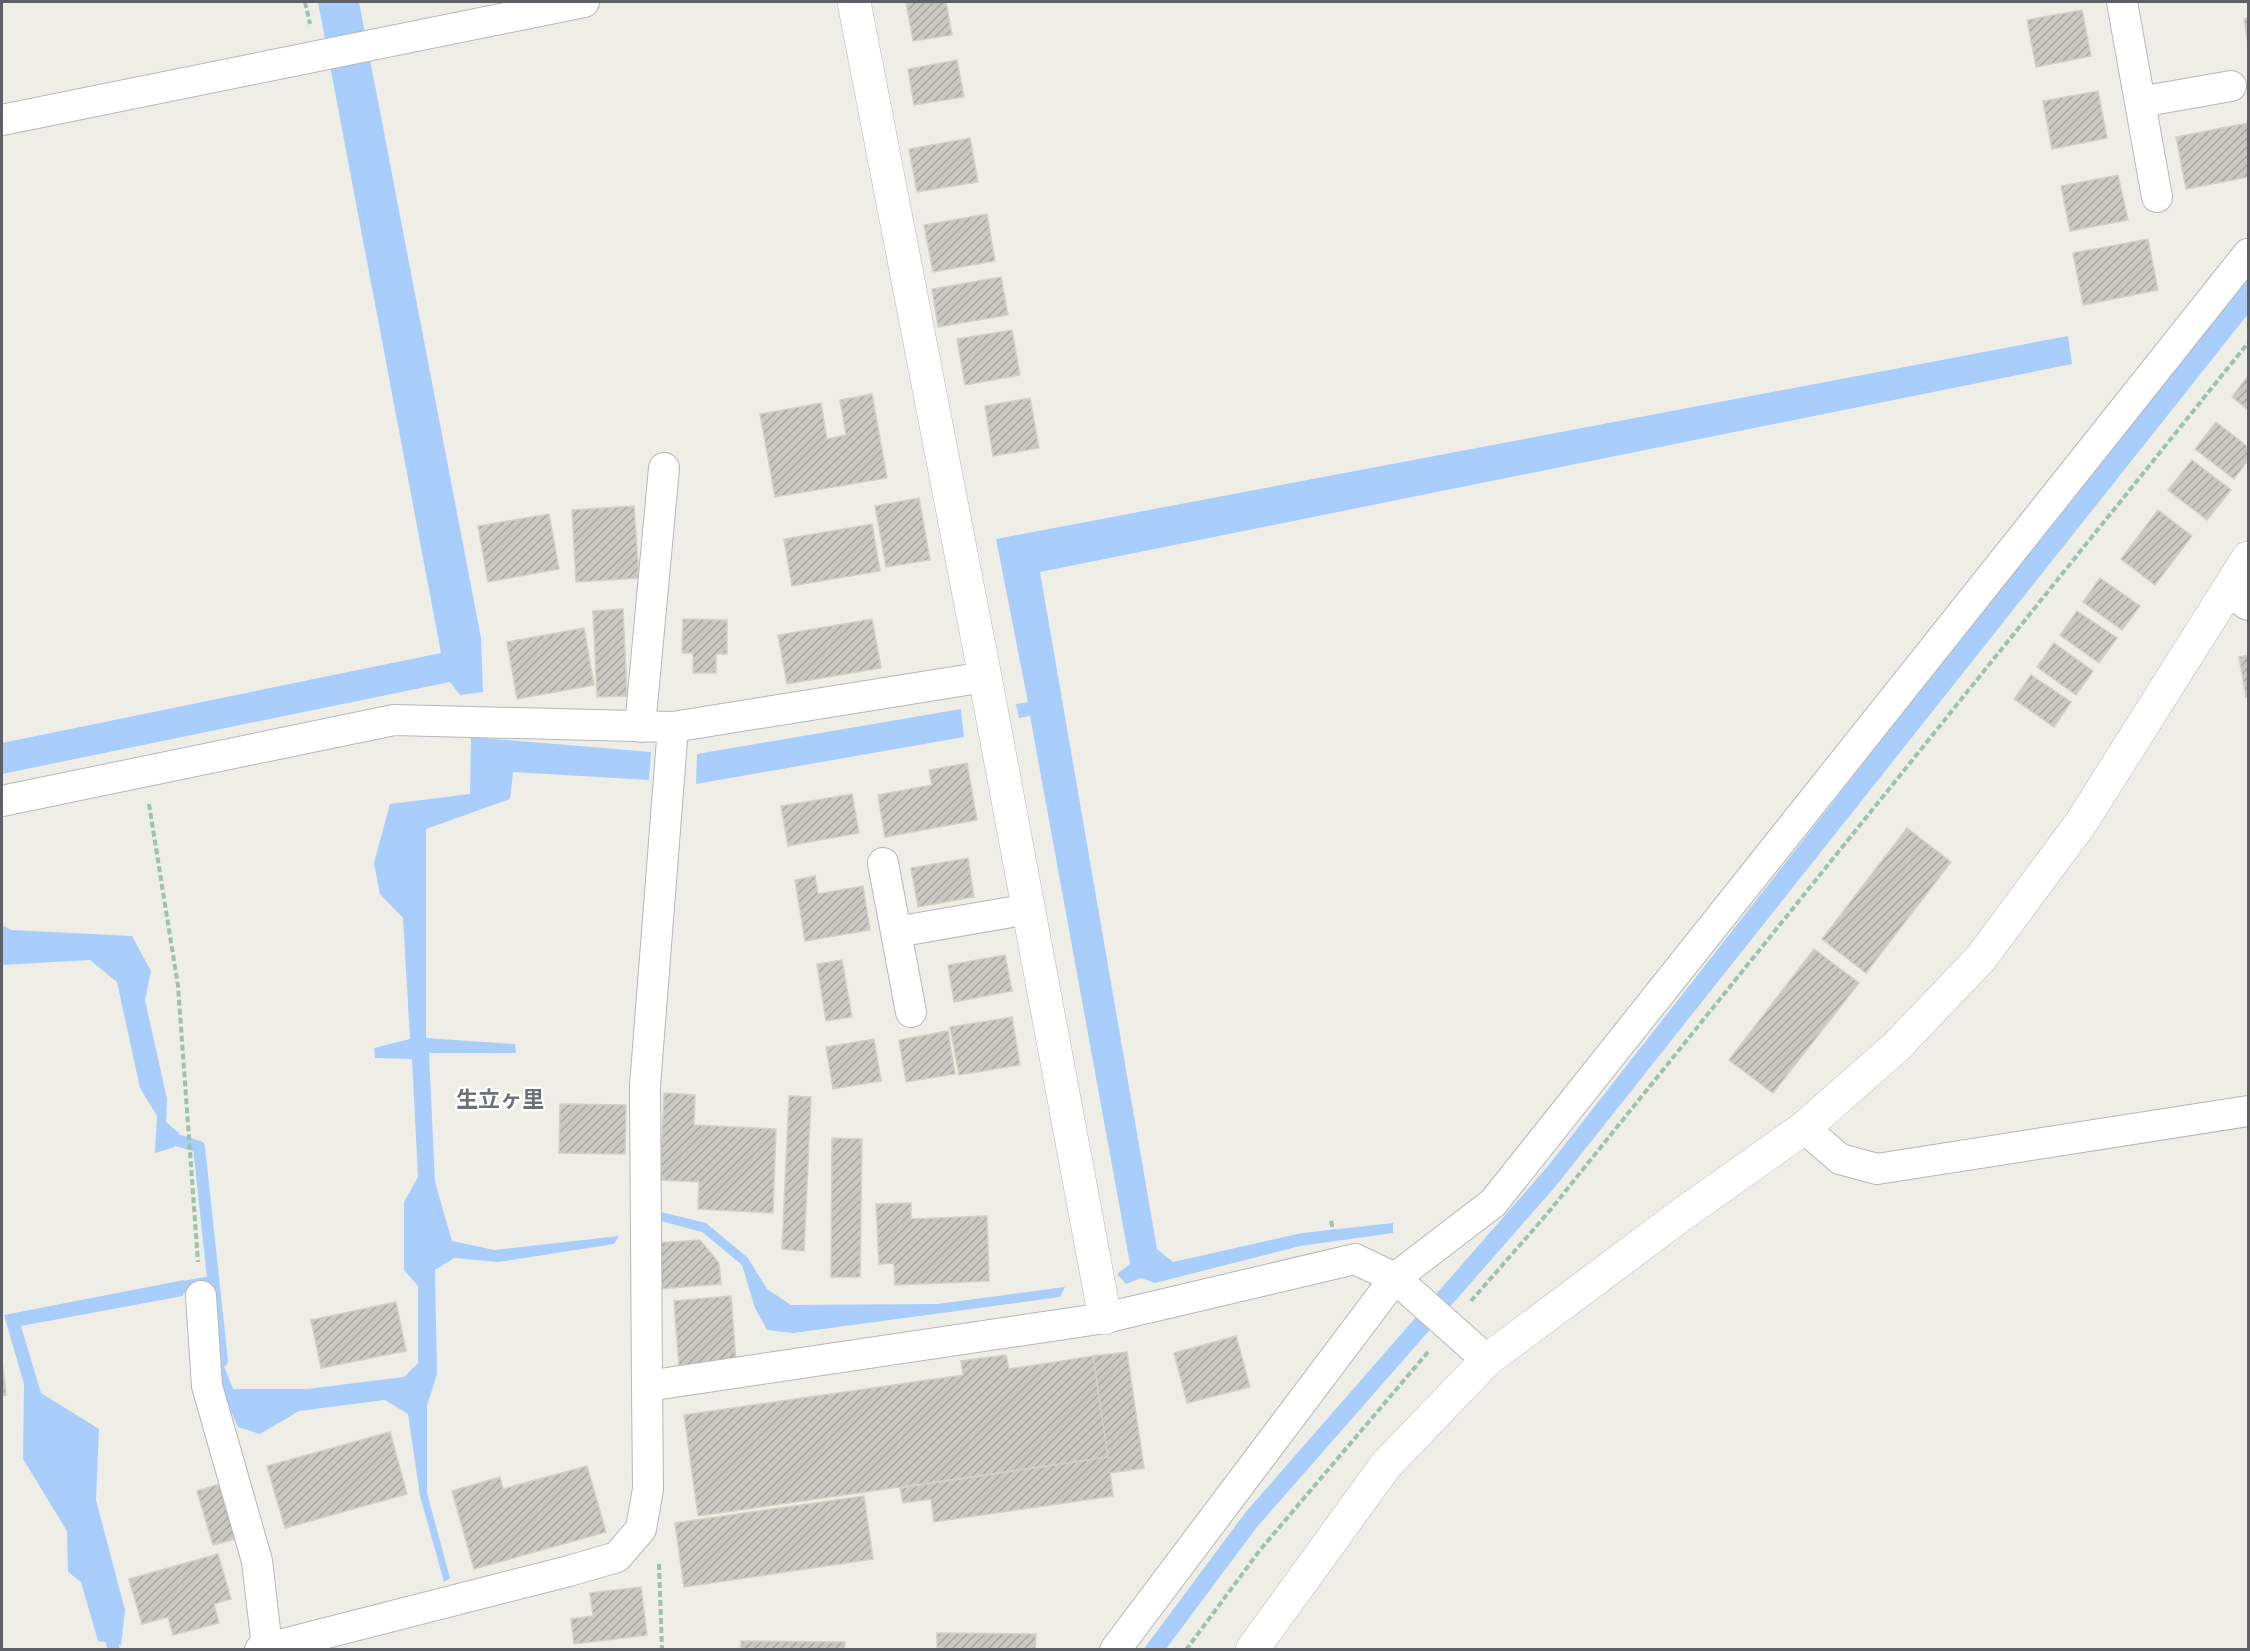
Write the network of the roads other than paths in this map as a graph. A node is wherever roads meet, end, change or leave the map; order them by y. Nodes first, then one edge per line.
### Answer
1 (584, 2) edge
2 (854, 2) edge
3 (2122, 2) edge
4 (2231, 86) dead end
5 (2140, 102) junction
6 (2, 120) edge
7 (2157, 197) dead end
8 (2248, 254) edge
9 (664, 468) dead end
10 (2248, 558) edge
11 (2238, 598) edge
12 (985, 677) junction
13 (640, 727) junction
14 (673, 727) junction
15 (2, 801) edge
16 (883, 863) dead end
17 (1029, 909) junction
18 (896, 932) junction
19 (910, 1012) dead end
20 (2248, 1111) edge
21 (1804, 1128) junction
22 (1405, 1287) junction
23 (201, 1296) road end
24 (1105, 1318) junction
25 (1487, 1360) junction
26 (646, 1386) junction
27 (264, 1648) edge
28 (1115, 1650) edge
29 (1252, 1650) edge

1 - 6 street
2 - 12 street
3 - 5 street
4 - 5 street
5 - 7 street
8 - 22 street
9 - 13 street
10 - 11 street
11 - 21 street
12 - 14 street
12 - 17 street
13 - 14 street
13 - 15 street
14 - 26 street
16 - 18 street
17 - 18 street
17 - 24 street
18 - 19 street
20 - 21 street
21 - 25 street
22 - 24 street
22 - 25 street
22 - 28 street
23 - 27 street
24 - 26 street
25 - 29 street
26 - 27 street

